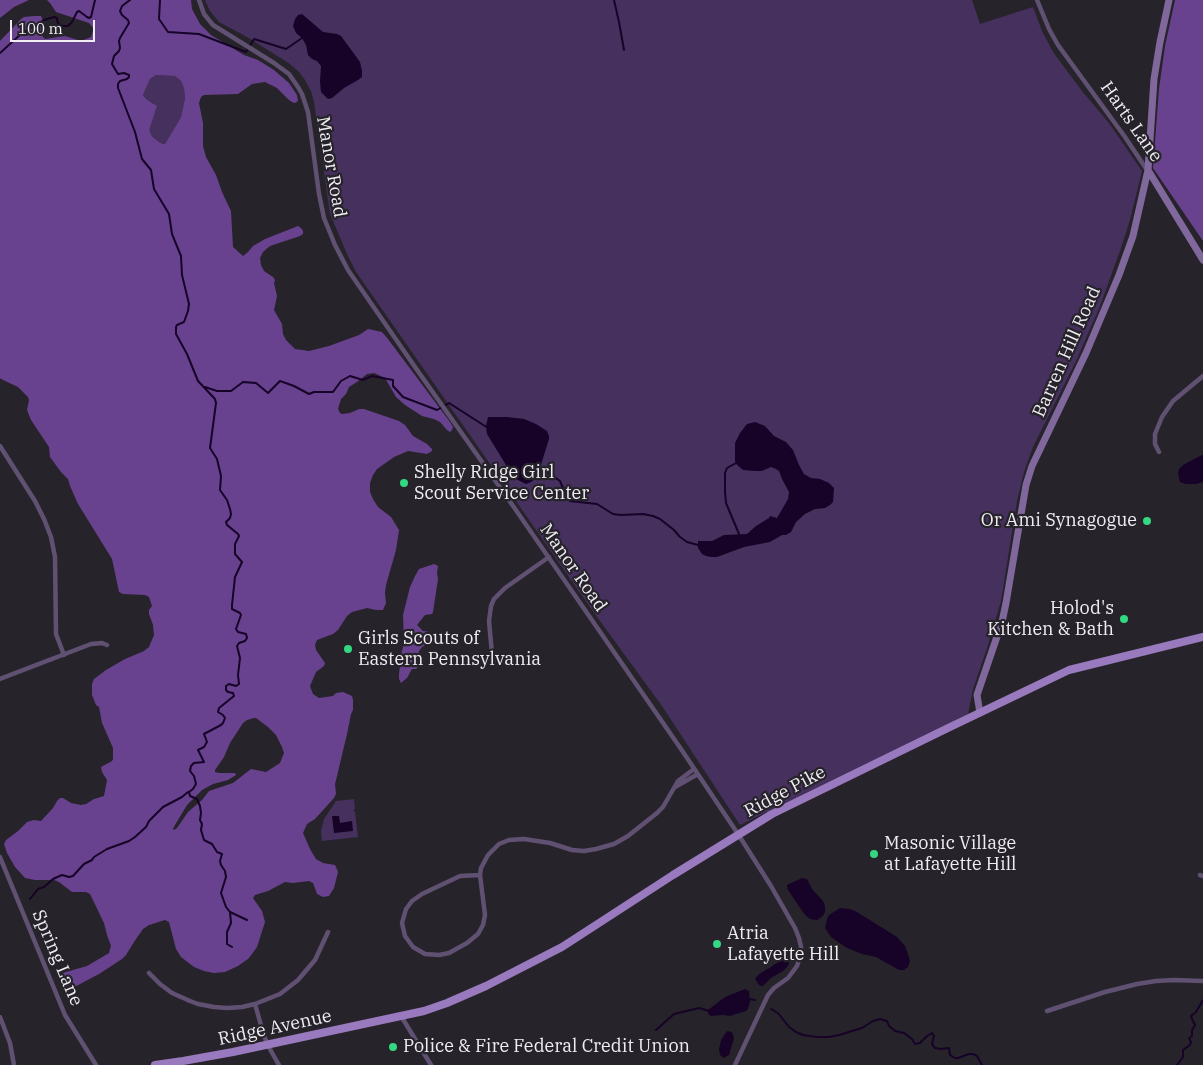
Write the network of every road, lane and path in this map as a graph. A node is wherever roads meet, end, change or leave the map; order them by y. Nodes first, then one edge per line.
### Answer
1 (200, 0) edge
2 (1037, 0) edge
3 (1169, 0) edge
4 (1148, 170) junction
5 (1203, 260) edge
6 (1203, 376) edge
7 (0, 446) edge
8 (1159, 452) dead end
9 (549, 557) junction
10 (1203, 637) edge
11 (107, 645) dead end
12 (64, 655) junction
13 (495, 660) dead end
14 (0, 679) edge
15 (980, 713) junction
16 (694, 769) junction
17 (698, 774) junction
18 (675, 787) junction
19 (738, 834) junction
20 (0, 857) edge
21 (480, 875) junction
22 (328, 932) dead end
23 (150, 973) dead end
24 (1203, 981) edge
25 (255, 1004) junction
26 (1047, 1011) dead end
27 (401, 1016) junction
28 (0, 1017) edge
29 (268, 1045) junction
30 (14, 1065) edge
31 (96, 1065) edge
32 (155, 1065) edge
33 (279, 1065) edge
34 (431, 1065) edge
35 (735, 1065) edge

1 - 9 street, Manor Road
2 - 4 street, Harts Lane
3 - 4 street, Barren Hill Road
4 - 5 street, Harts Lane
4 - 15 street, Barren Hill Road
6 - 8 street
7 - 12 street
9 - 13 street
9 - 16 street, Manor Road
10 - 15 main road, Ridge Pike
11 - 12 street
12 - 14 street
15 - 19 main road, Ridge Pike
16 - 17 street, Manor Road
16 - 18 street
17 - 18 street
17 - 19 street, Manor Road
18 - 21 street
19 - 27 main road, Ridge Pike
19 - 35 street, Manor Road
20 - 31 street, Spring Lane
21 - 21 street
22 - 25 street
23 - 25 street
24 - 26 street
25 - 29 street
27 - 29 main road, Ridge Avenue
27 - 34 street
28 - 30 street
29 - 32 main road, Ridge Avenue
29 - 33 street

